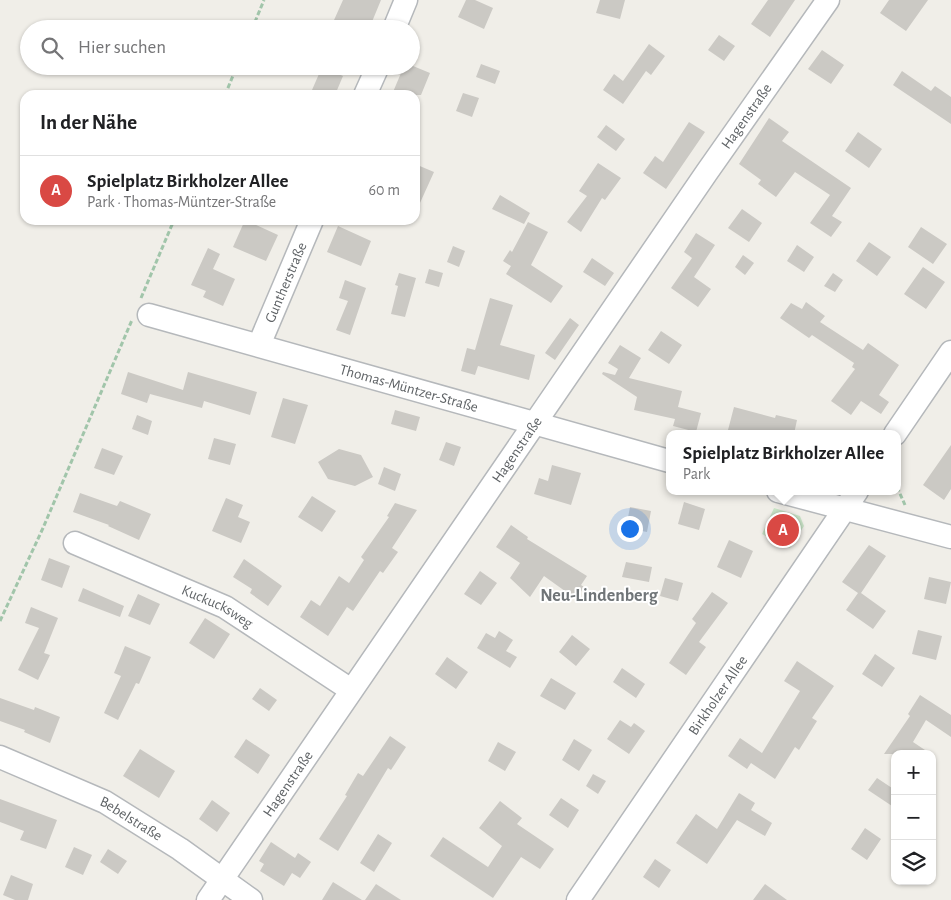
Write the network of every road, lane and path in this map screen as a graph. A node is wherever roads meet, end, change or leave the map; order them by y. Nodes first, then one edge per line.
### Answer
1 (264, 0) edge
2 (406, 0) edge
3 (828, 0) edge
4 (256, 20) edge
5 (398, 20) edge
6 (233, 75) edge
7 (374, 75) edge
8 (227, 90) edge
9 (368, 90) edge
10 (172, 225) edge
11 (310, 225) edge
12 (141, 310) junction
13 (258, 345) junction
14 (951, 352) edge
15 (535, 424) junction
16 (899, 430) edge
17 (666, 460) edge
18 (810, 495) edge
19 (901, 495) edge
20 (850, 500) edge
21 (907, 509) dead end
22 (951, 537) edge
23 (74, 543) dead end
24 (0, 621) edge
25 (351, 690) junction
26 (0, 758) edge
27 (221, 880) junction
28 (208, 900) edge
29 (251, 900) edge
30 (578, 900) edge

1 - 4 path
2 - 5 street
3 - 15 street, Hagenstraße
6 - 8 path
7 - 9 street
10 - 12 path
11 - 13 street, Guntherstraße
12 - 13 street, Thomas-Müntzer-Straße
12 - 24 path
13 - 15 street, Thomas-Müntzer-Straße
14 - 16 street
15 - 17 street, Thomas-Müntzer-Straße
15 - 25 street, Hagenstraße
18 - 20 street
19 - 21 path
20 - 22 street
20 - 30 street, Birkholzer Allee
23 - 25 street, Kuckucksweg
25 - 27 street, Hagenstraße
26 - 27 street, Bebelstraße
27 - 28 street, Hagenstraße
27 - 29 street, Bebelstraße

